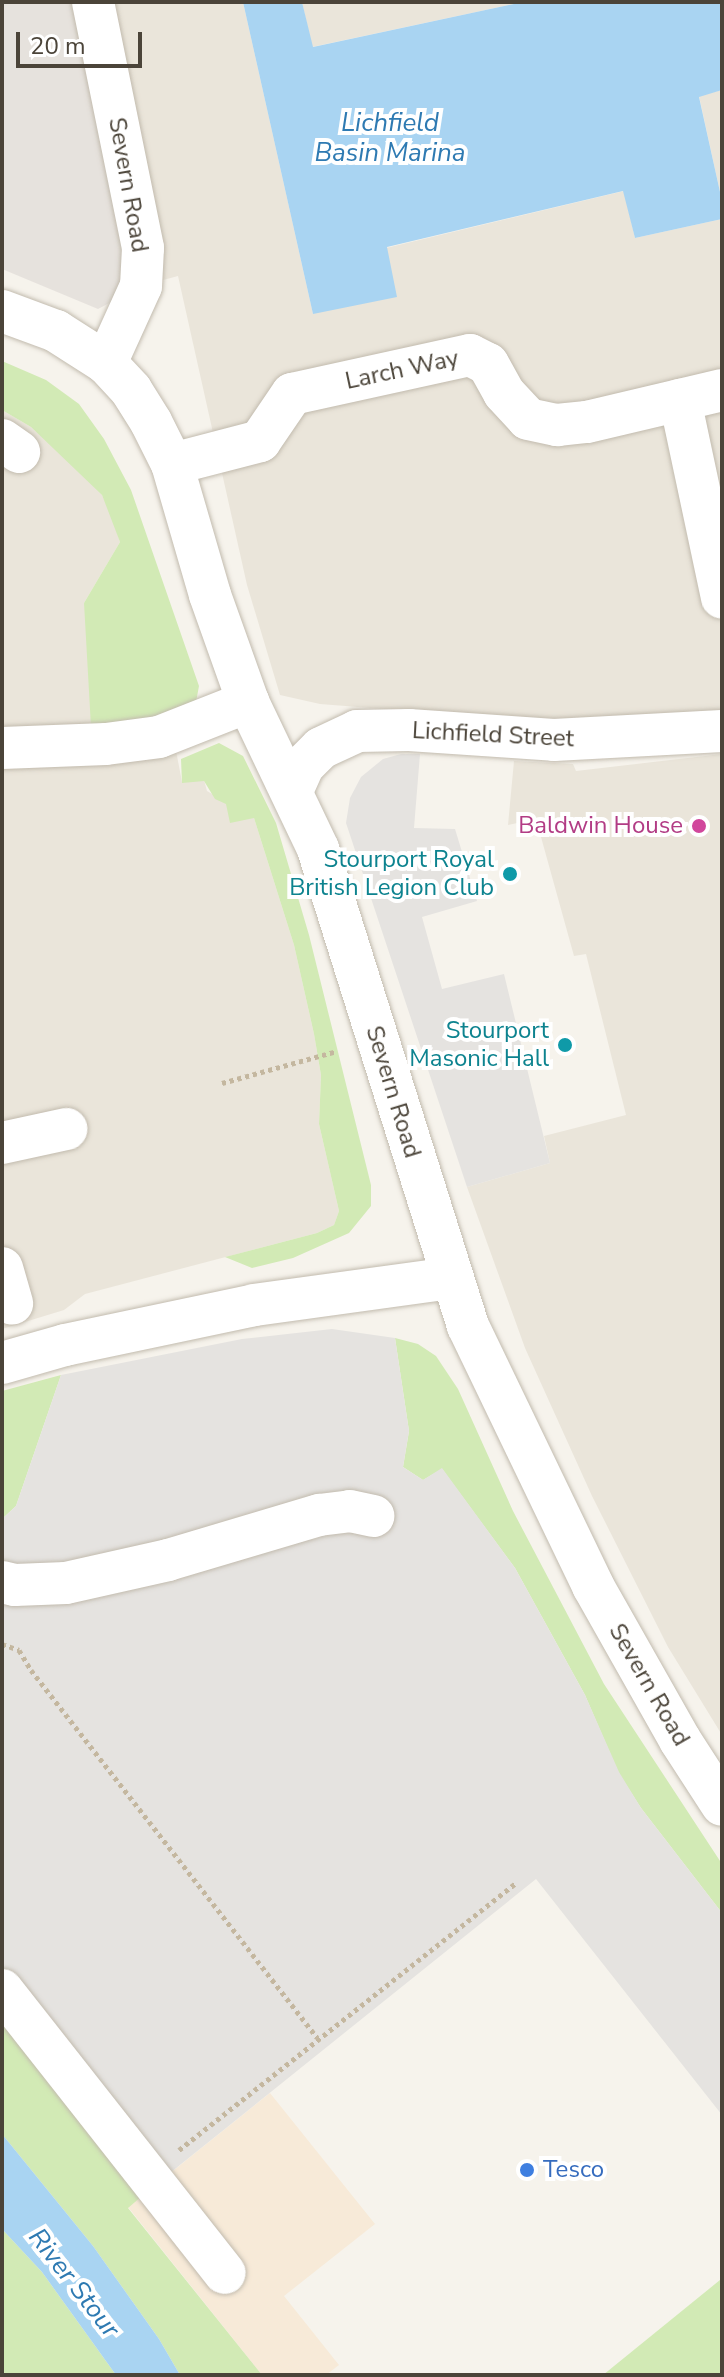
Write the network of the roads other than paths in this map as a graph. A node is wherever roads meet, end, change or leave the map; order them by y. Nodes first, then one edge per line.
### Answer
1 (93, 2) edge
2 (2, 311) edge
3 (106, 363) junction
4 (722, 390) edge
5 (680, 400) junction
6 (172, 464) junction
7 (722, 598) edge
8 (248, 702) junction
9 (722, 731) edge
10 (2, 748) edge
11 (292, 791) junction
12 (66, 1129) dead end
13 (2, 1143) edge
14 (450, 1278) junction
15 (2, 1363) edge
16 (373, 1516) dead end
17 (2, 1582) edge
18 (722, 1805) edge
19 (2, 1990) edge
20 (225, 2273) dead end

1 - 3 street, Severn Road
2 - 3 street, Severn Road
3 - 6 street, Severn Road
4 - 5 street, Larch Way
5 - 6 street, Larch Way
5 - 7 street
6 - 8 street, Severn Road
8 - 10 street
8 - 11 street, Severn Road
9 - 11 street, Lichfield Street
11 - 14 street, Severn Road
12 - 13 street
14 - 15 street
14 - 18 street, Severn Road
16 - 17 street
19 - 20 street

